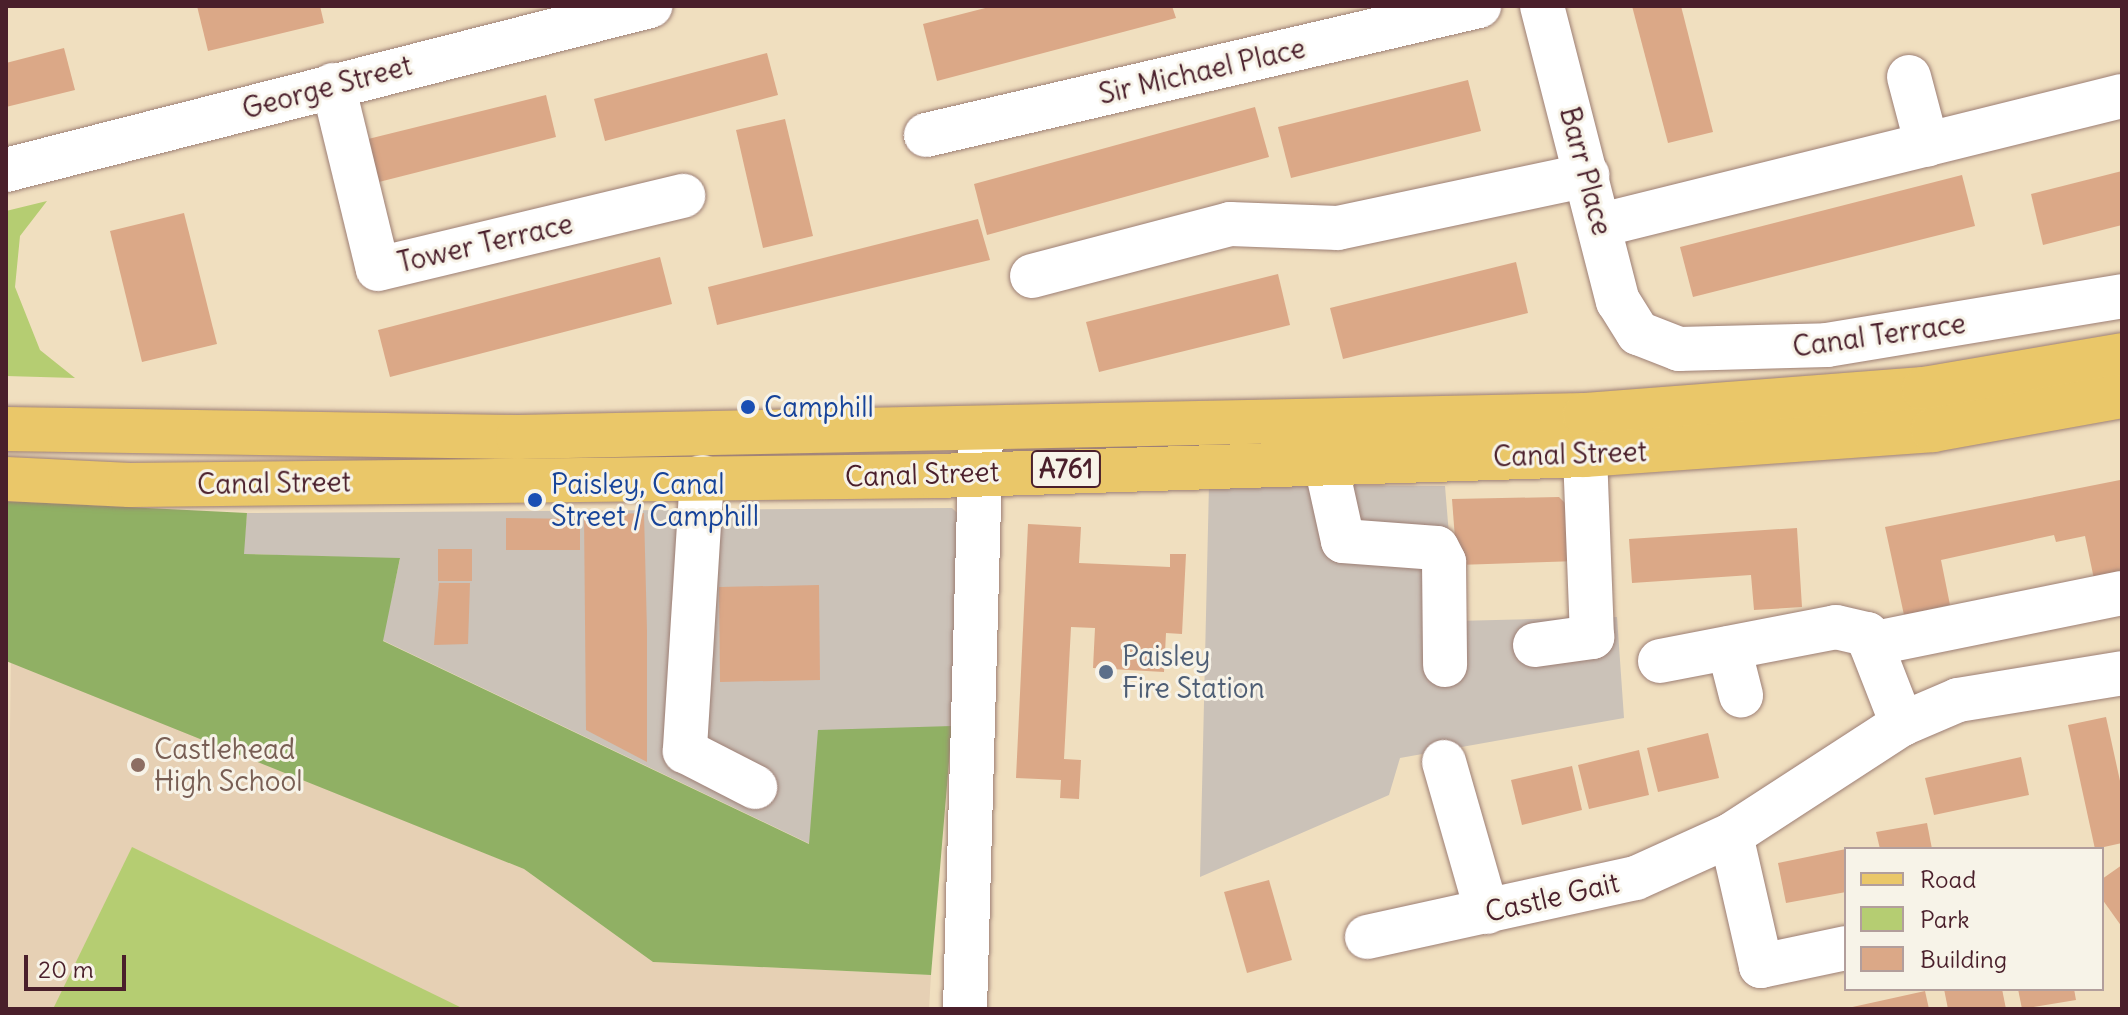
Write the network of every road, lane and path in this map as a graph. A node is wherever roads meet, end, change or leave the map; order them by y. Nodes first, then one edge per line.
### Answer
1 (650, 6) edge
2 (1479, 6) edge
3 (1542, 6) edge
4 (568, 15) edge
5 (1909, 77) dead end
6 (333, 85) junction
7 (2122, 96) edge
8 (926, 135) dead end
9 (1927, 145) junction
10 (6, 170) edge
11 (1587, 175) junction
12 (683, 196) dead end
13 (1601, 225) junction
14 (1032, 276) dead end
15 (2122, 296) edge
16 (1638, 333) joint
17 (2122, 355) edge
18 (2122, 396) edge
19 (6, 429) edge
20 (981, 452) junction
21 (1585, 455) junction
22 (1325, 460) junction
23 (702, 477) junction
24 (6, 479) edge
25 (2122, 593) edge
26 (1871, 644) junction
27 (1535, 645) dead end
28 (1729, 648) junction
29 (1660, 661) dead end
30 (1445, 665) dead end
31 (2122, 673) edge
32 (1741, 695) dead end
33 (1902, 724) junction
34 (1444, 762) dead end
35 (755, 787) dead end
36 (1731, 835) junction
37 (1487, 912) junction
38 (1367, 937) dead end
39 (1844, 948) edge
40 (965, 1009) edge

1 - 4 street, George Street
2 - 8 street, Sir Michael Place
3 - 11 street, Barr Place
4 - 6 street, George Street
5 - 9 street
6 - 10 street, George Street
6 - 12 street, Tower Terrace
7 - 9 street
9 - 13 street
11 - 13 street, Barr Place
11 - 14 street
13 - 16 street, Barr Place
15 - 16 street, Canal Terrace
17 - 20 main road, Canal Street / A761
18 - 21 main road, Canal Street / A761
19 - 20 main road, Canal Street / A761
20 - 22 main road, Canal Street / A761
20 - 23 main road, Canal Street / A761
20 - 40 street
21 - 22 main road, Canal Street / A761
21 - 27 street
22 - 30 street
23 - 24 main road, Canal Street / A761
23 - 35 street
25 - 26 street
26 - 28 street
26 - 33 street
28 - 29 street
28 - 32 street
31 - 33 street, Castle Gait
33 - 36 street, Castle Gait
34 - 37 street
36 - 37 street, Castle Gait
36 - 39 street
37 - 38 street, Castle Gait

